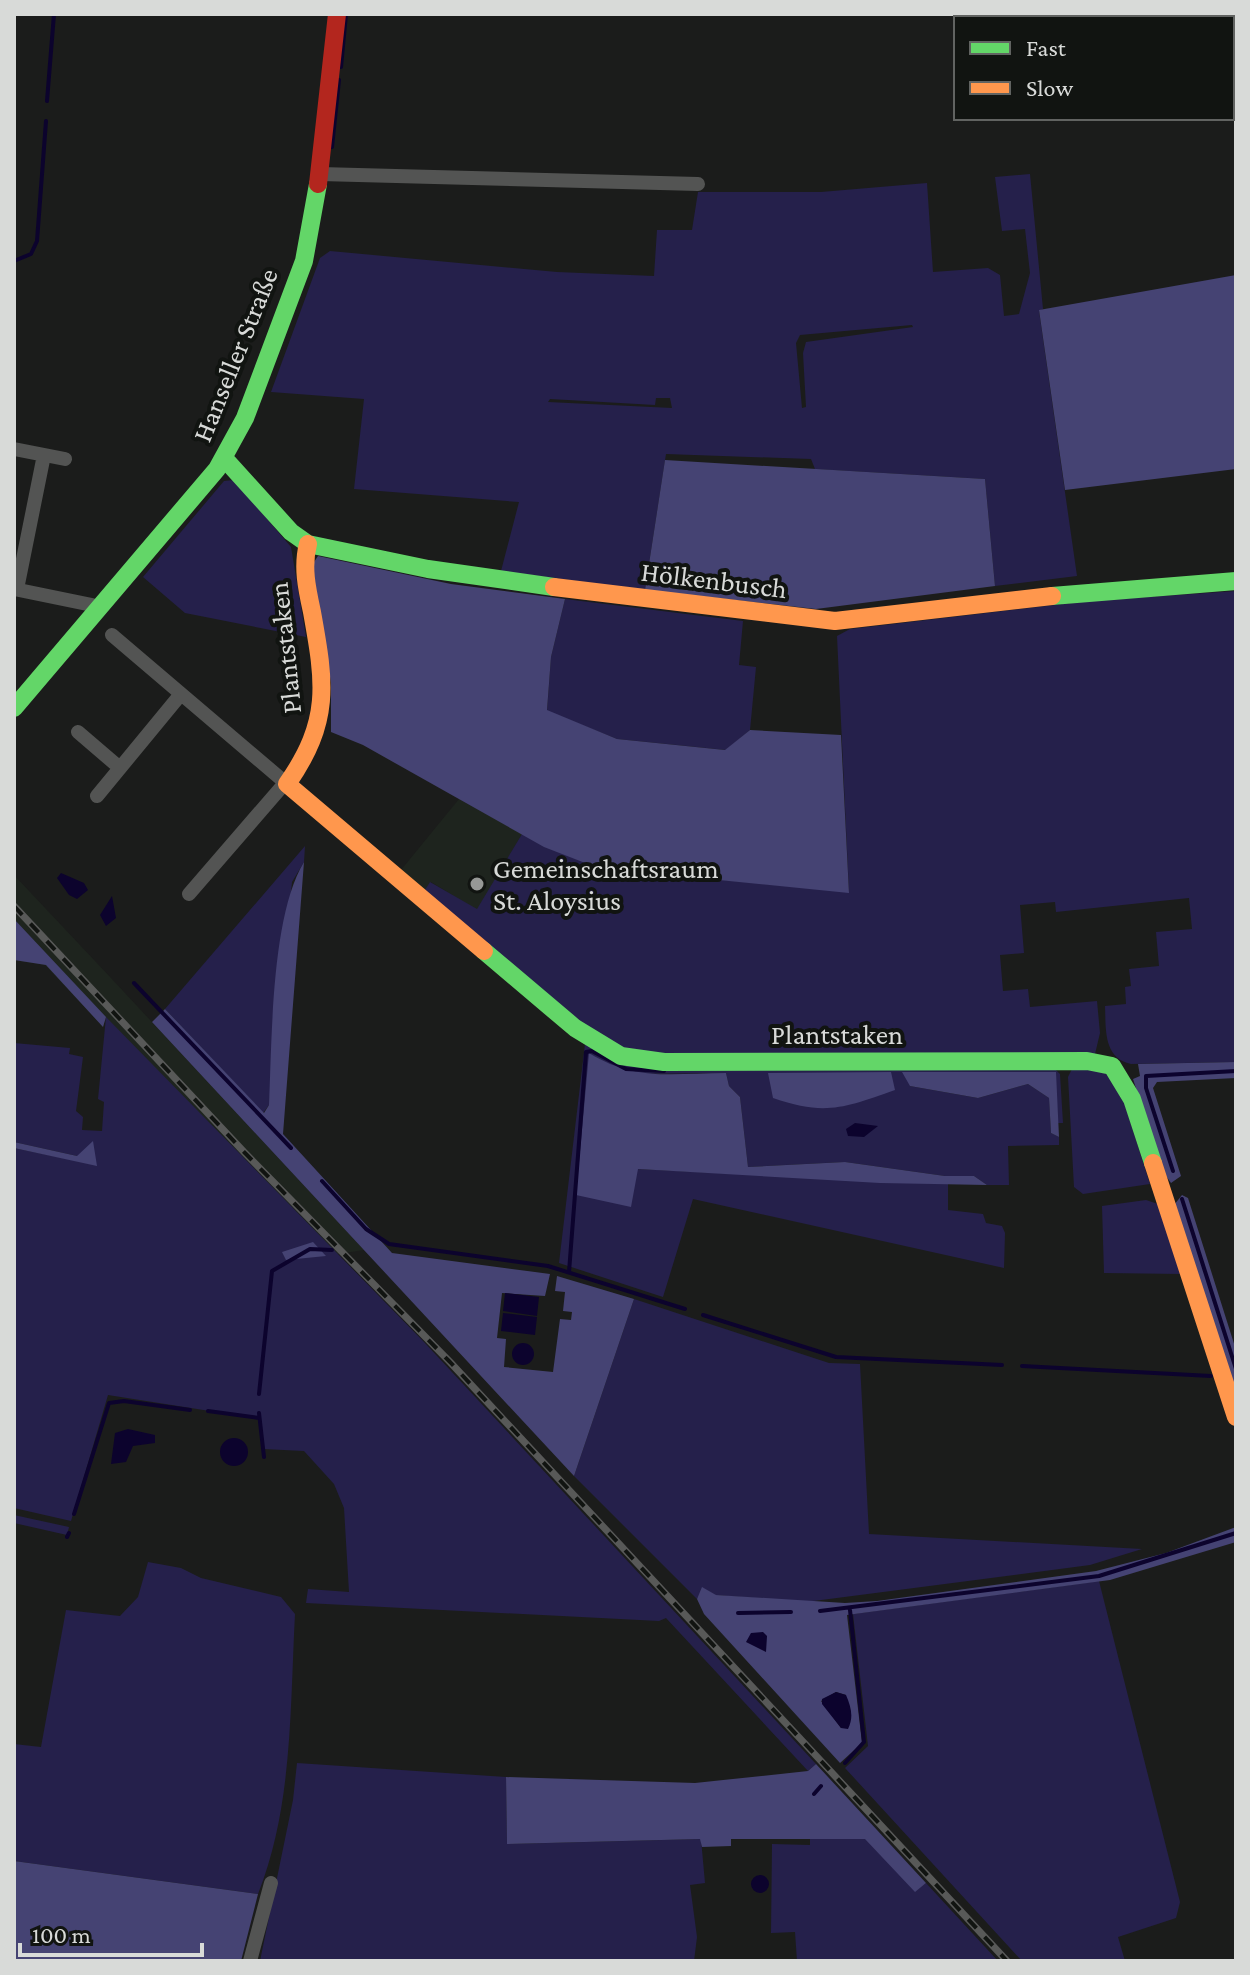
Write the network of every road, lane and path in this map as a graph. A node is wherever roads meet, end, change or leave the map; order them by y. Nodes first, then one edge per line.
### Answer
1 (337, 14) edge
2 (320, 174) junction
3 (698, 184) dead end
4 (14, 449) edge
5 (44, 455) junction
6 (224, 458) junction
7 (65, 459) dead end
8 (308, 544) junction
9 (1236, 581) edge
10 (16, 589) edge
11 (98, 610) junction
12 (112, 635) dead end
13 (181, 694) junction
14 (14, 708) edge
15 (78, 732) dead end
16 (120, 768) junction
17 (286, 784) junction
18 (97, 796) dead end
19 (189, 894) dead end
20 (1236, 1417) edge
21 (271, 1883) dead end
22 (250, 1961) edge

1 - 2 street, Hanseller Straße
2 - 3 street
2 - 6 street, Hanseller Straße
4 - 5 street
5 - 7 street
5 - 10 street
6 - 8 street, Hölkenbusch
6 - 11 street, Hanseller Straße
8 - 9 street, Hölkenbusch
8 - 17 street, Plantstaken
10 - 11 street
11 - 14 street, Hanseller Straße
12 - 13 street, Plantstaken
13 - 16 street
13 - 17 street, Plantstaken
15 - 16 street
16 - 18 street
17 - 19 street, Plantstaken
17 - 20 street, Plantstaken
21 - 22 street

